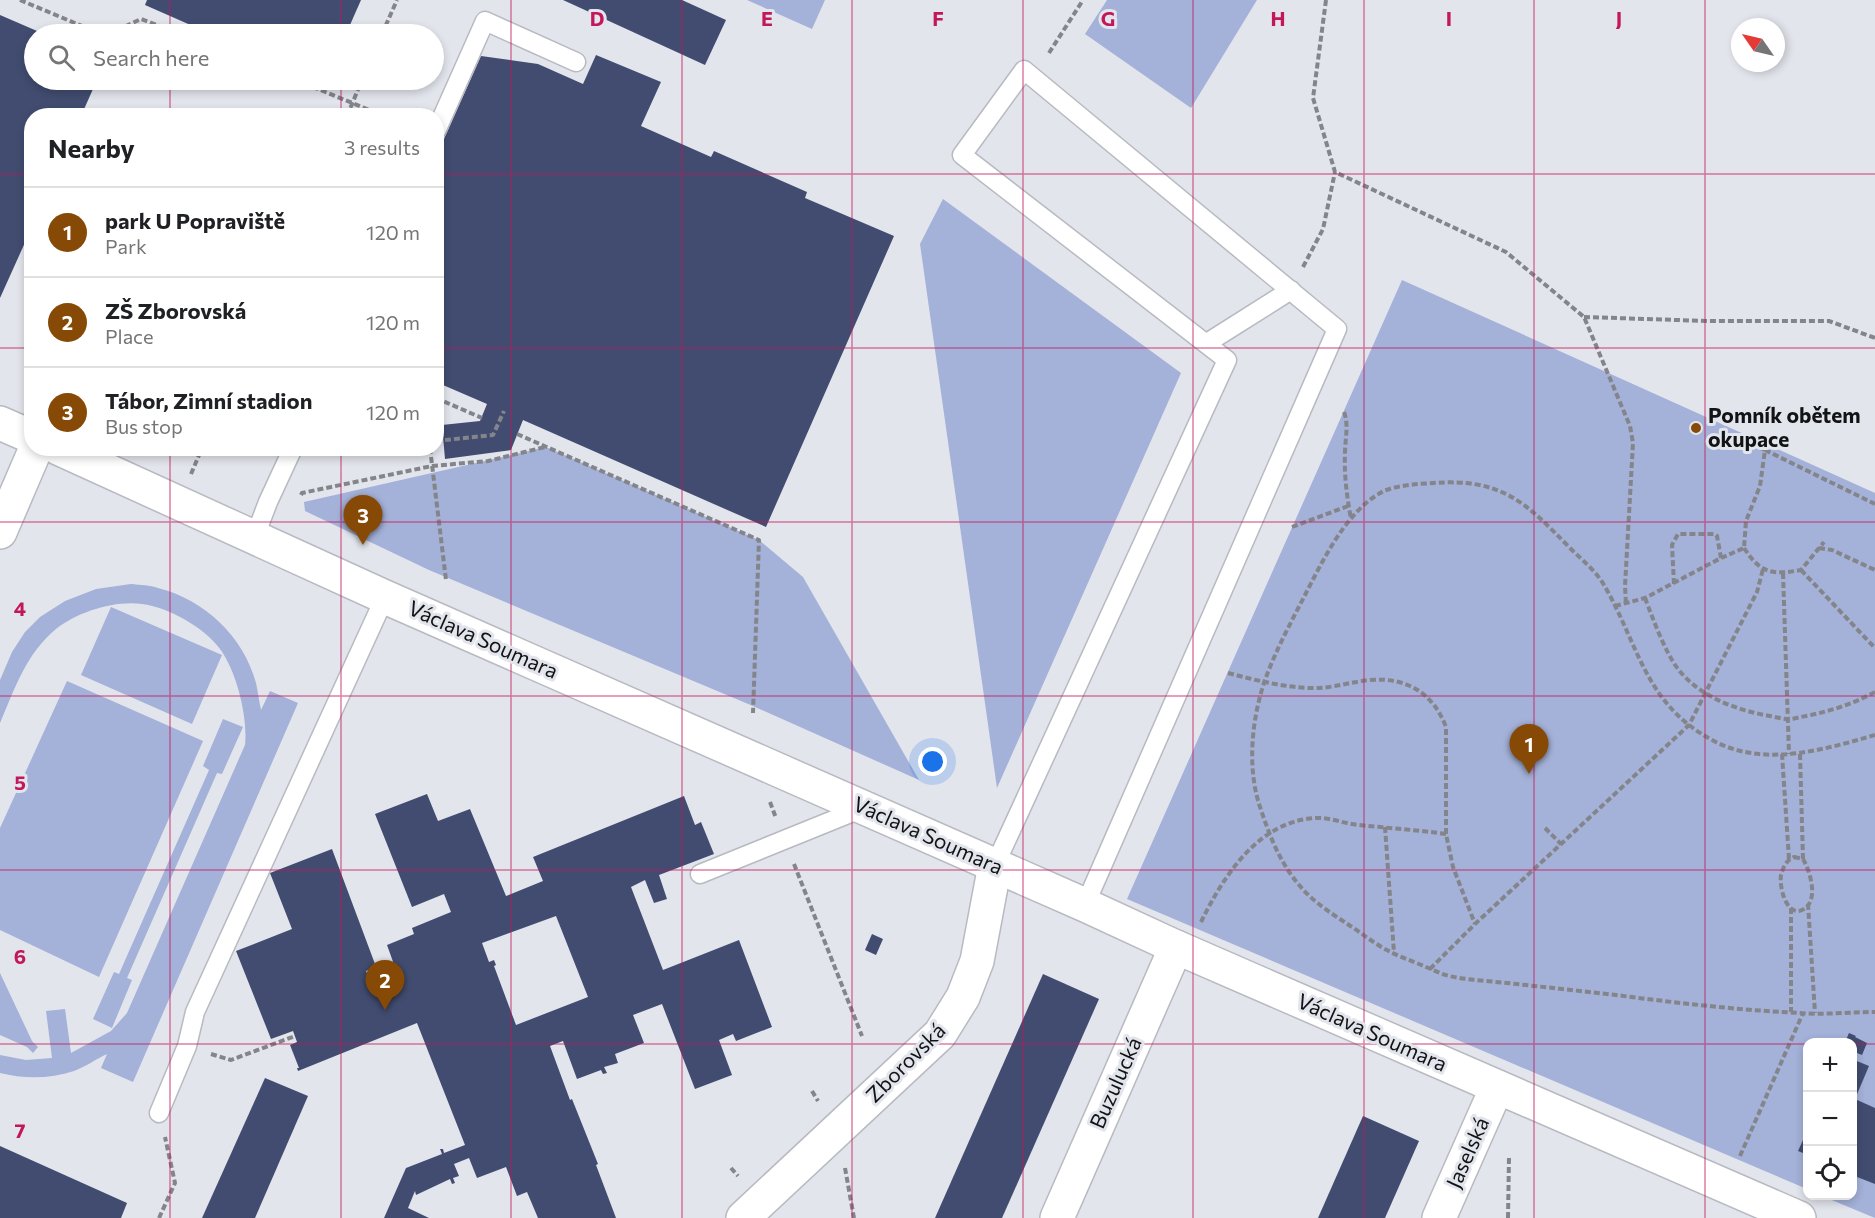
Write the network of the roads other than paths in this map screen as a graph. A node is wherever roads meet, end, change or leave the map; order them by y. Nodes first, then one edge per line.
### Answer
1 (576, 62) dead end
2 (444, 113) edge
3 (1291, 290) junction
4 (1207, 343) junction
5 (0, 423) edge
6 (24, 433) edge
7 (33, 456) edge
8 (76, 456) edge
9 (289, 456) edge
10 (0, 532) edge
11 (255, 537) junction
12 (385, 597) junction
13 (863, 807) junction
14 (995, 866) junction
15 (700, 874) dead end
16 (1085, 905) junction
17 (1182, 950) junction
18 (1497, 1088) junction
19 (159, 1113) road end
20 (743, 1218) edge
21 (1057, 1218) edge
22 (1438, 1218) edge
23 (1799, 1218) edge

1 - 2 lane
3 - 4 lane
3 - 4 lane
3 - 16 lane
4 - 14 lane
5 - 6 street
7 - 10 street
8 - 11 street, Václava Soumara
9 - 11 lane
11 - 12 street, Václava Soumara
12 - 13 street, Václava Soumara
12 - 19 lane
13 - 14 street, Václava Soumara
13 - 15 lane
14 - 16 street, Václava Soumara
14 - 20 street, Zborovská
16 - 17 street, Václava Soumara
17 - 18 street, Václava Soumara
17 - 21 street, Buzulucká
18 - 22 street, Jaselská
18 - 23 street, Václava Soumara

